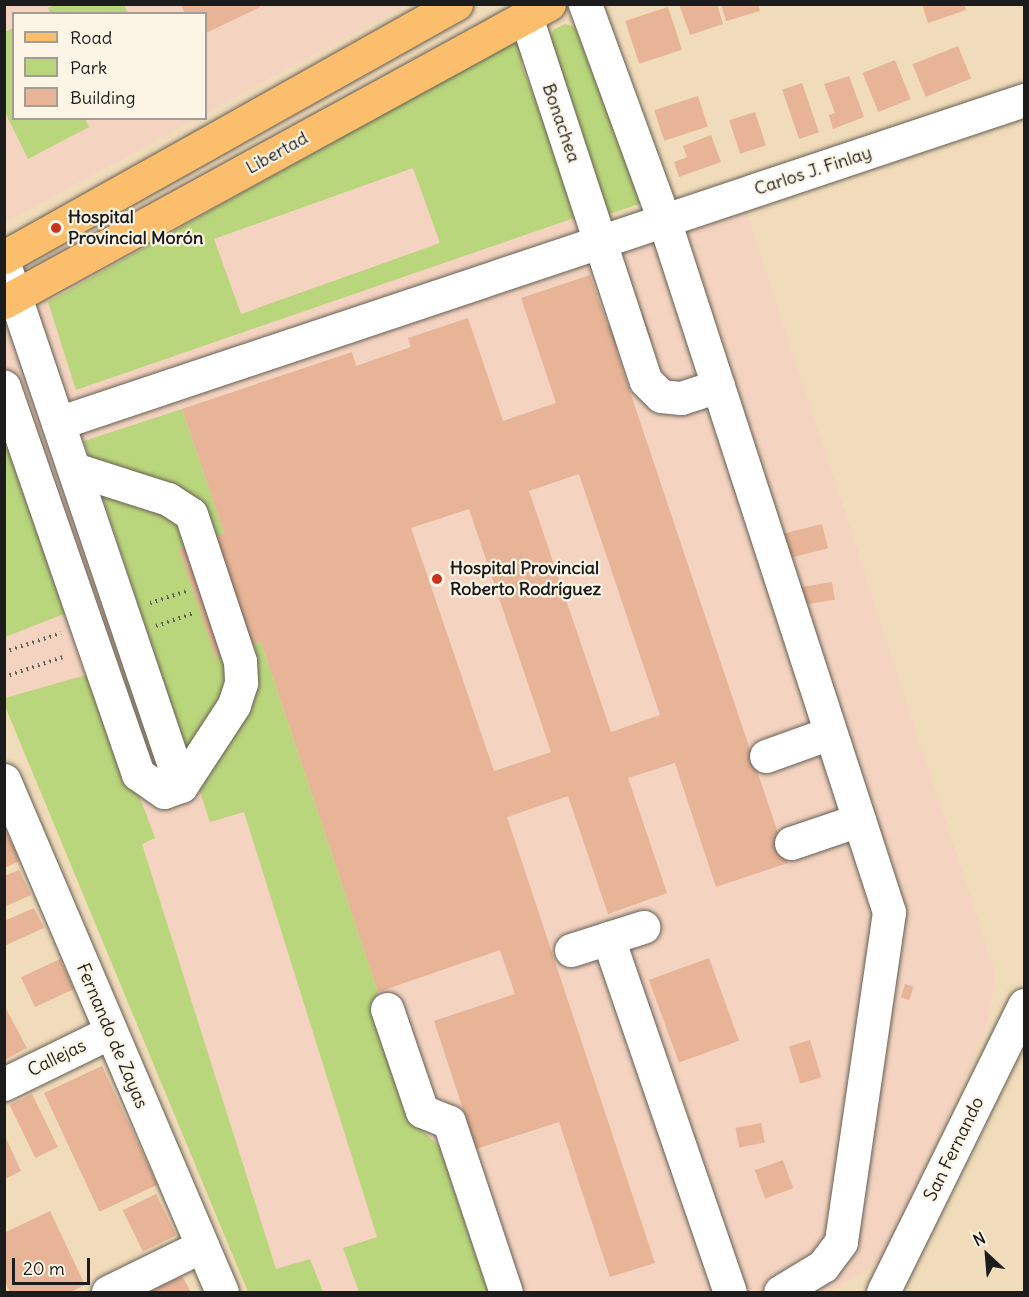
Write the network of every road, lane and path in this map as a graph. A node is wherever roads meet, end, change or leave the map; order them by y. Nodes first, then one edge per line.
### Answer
1 (456, 4) edge
2 (585, 4) edge
3 (535, 9) edge
4 (1024, 100) edge
5 (664, 220) junction
6 (601, 241) junction
7 (4, 257) edge
8 (4, 264) edge
9 (10, 299) edge
10 (4, 386) edge
11 (718, 386) junction
12 (58, 423) junction
13 (74, 469) junction
14 (830, 733) junction
15 (766, 756) dead end
16 (4, 780) edge
17 (181, 786) junction
18 (859, 820) junction
19 (791, 843) dead end
20 (643, 927) dead end
21 (608, 938) junction
22 (571, 950) dead end
23 (1024, 1005) edge
24 (387, 1009) dead end
25 (110, 1032) junction
26 (4, 1084) edge
27 (202, 1246) junction
28 (108, 1293) edge
29 (222, 1293) edge
30 (506, 1293) edge
31 (730, 1293) edge
32 (780, 1293) edge
33 (883, 1293) edge

1 - 7 main road
2 - 5 street
3 - 6 street, Bonachea
3 - 9 main road, Libertad
4 - 5 street, Carlos J. Finlay
5 - 6 street, Carlos J. Finlay
5 - 11 street
6 - 11 street, Bonachea
6 - 12 street, Carlos J. Finlay
8 - 9 street
9 - 12 street
10 - 17 street
11 - 14 street
12 - 13 street
13 - 17 street
13 - 17 street
14 - 15 street
14 - 18 street
16 - 25 street, Fernando de Zayas
18 - 19 street
18 - 32 street
20 - 21 street
21 - 22 street
21 - 31 street
23 - 33 street, San Fernando
24 - 30 street
25 - 26 street, Callejas
25 - 27 street, Fernando de Zayas
27 - 28 street
27 - 29 street, Fernando de Zayas

